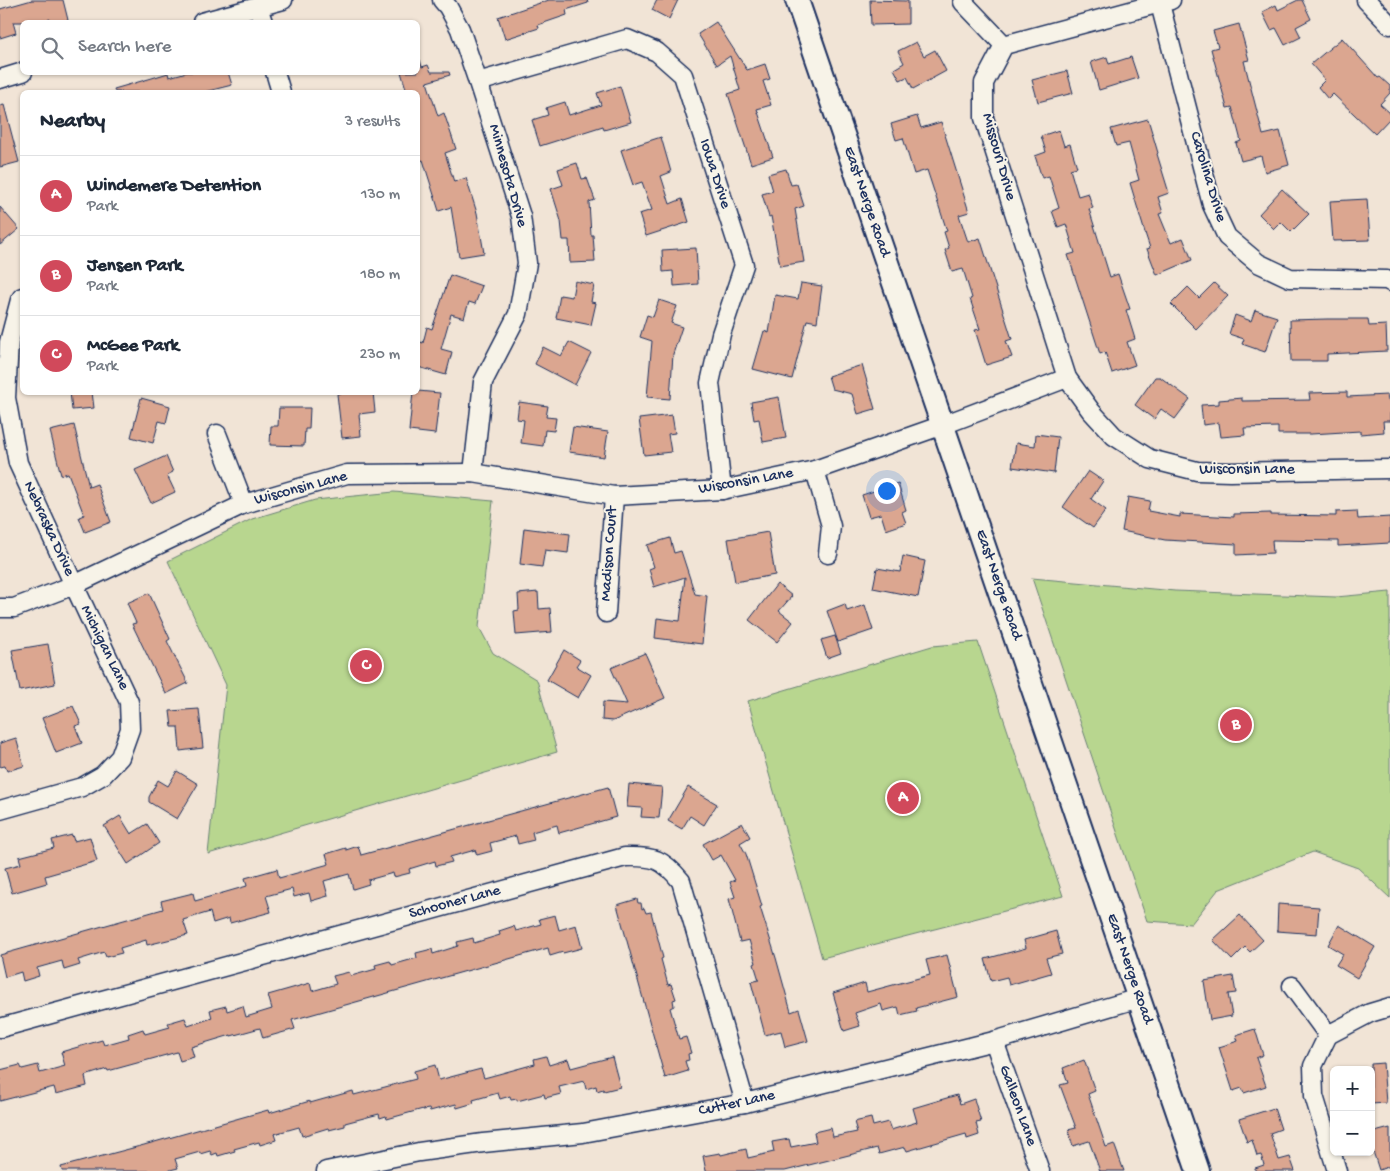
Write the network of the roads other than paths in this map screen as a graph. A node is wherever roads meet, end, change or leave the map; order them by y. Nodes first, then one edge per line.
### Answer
1 (283, 0) edge
2 (442, 0) edge
3 (797, 0) edge
4 (1366, 0) edge
5 (963, 2) dead end
6 (1165, 2) edge
7 (260, 14) edge
8 (216, 20) edge
9 (1390, 25) edge
10 (1004, 45) junction
11 (20, 73) edge
12 (277, 75) edge
13 (0, 79) edge
14 (478, 82) junction
15 (280, 90) edge
16 (1390, 282) edge
17 (20, 300) edge
18 (1068, 378) junction
19 (943, 425) junction
20 (216, 434) dead end
21 (1390, 469) edge
22 (815, 470) junction
23 (473, 473) junction
24 (722, 490) junction
25 (614, 496) junction
26 (244, 504) junction
27 (828, 554) dead end
28 (74, 585) junction
29 (0, 608) edge
30 (606, 613) dead end
31 (0, 810) edge
32 (1292, 986) dead end
33 (1139, 998) junction
34 (1390, 1007) edge
35 (0, 1028) edge
36 (1328, 1035) junction
37 (994, 1040) junction
38 (745, 1103) junction
39 (326, 1171) edge
40 (1040, 1171) edge
41 (1198, 1171) edge
42 (1337, 1171) edge

1 - 7 street
2 - 14 street, Minnesota Drive
3 - 19 main road, East Nerge Road
4 - 9 street
5 - 10 street
6 - 10 street
6 - 16 street, Carolina Drive
7 - 8 street
10 - 18 street, Missouri Drive
11 - 13 street
12 - 15 street
14 - 23 street, Minnesota Drive
14 - 24 street, Iowa Drive
17 - 28 street, Nebraska Drive
18 - 19 street, Wisconsin Lane
18 - 21 street, Wisconsin Lane
19 - 22 street, Wisconsin Lane
19 - 33 main road, East Nerge Road
20 - 26 street
22 - 24 street, Wisconsin Lane
22 - 27 street
23 - 25 street, Wisconsin Lane
23 - 26 street, Wisconsin Lane
24 - 25 street, Wisconsin Lane
25 - 30 street, Madison Court
26 - 28 street, Wisconsin Lane
28 - 29 street, Wisconsin Lane
28 - 31 street, Michigan Lane
32 - 36 street
33 - 37 street, Cutter Lane
33 - 41 main road, East Nerge Road
34 - 36 street
35 - 38 street, Schooner Lane
36 - 42 street
37 - 38 street, Cutter Lane
37 - 40 street, Galleon Lane
38 - 39 street, Cutter Lane

